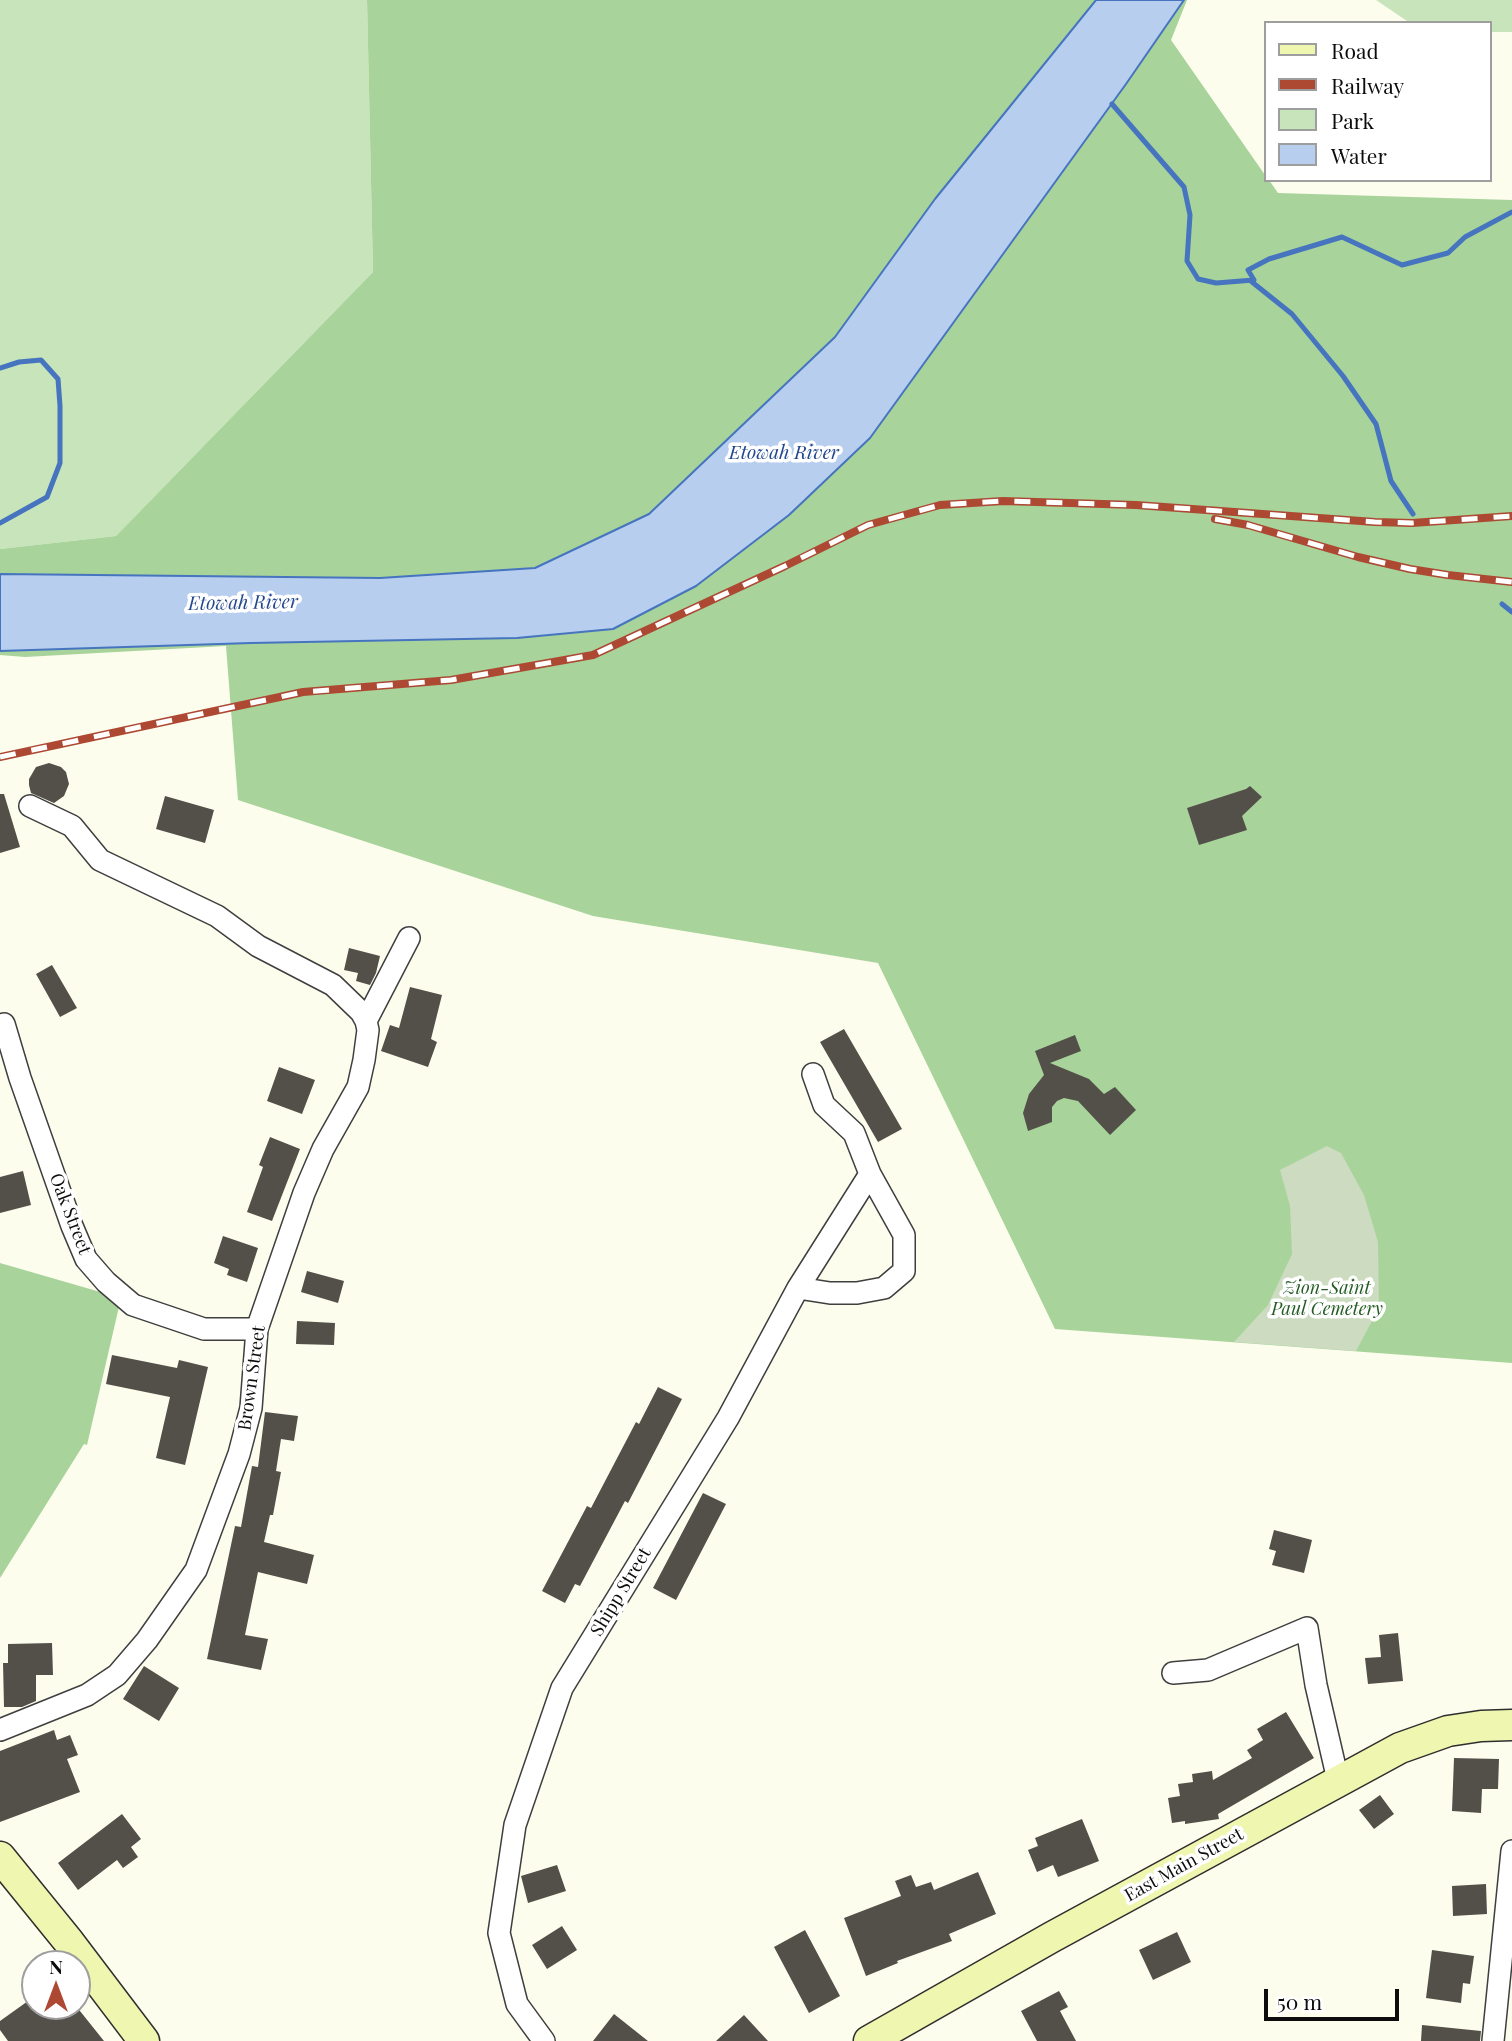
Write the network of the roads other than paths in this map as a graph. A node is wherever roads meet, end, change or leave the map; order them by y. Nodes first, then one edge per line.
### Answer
1 (30, 806) dead end
2 (409, 938) dead end
3 (366, 1021) junction
4 (4, 1024) dead end
5 (813, 1074) dead end
6 (870, 1174) junction
7 (798, 1288) junction
8 (257, 1329) junction
9 (1173, 1673) dead end
10 (1512, 1725) edge
11 (0, 1730) edge
12 (1338, 1780) junction
13 (1512, 1851) edge
14 (0, 1857) edge
15 (144, 2041) edge
16 (544, 2041) edge
17 (869, 2041) edge
18 (1493, 2041) edge

1 - 3 street
2 - 3 street
3 - 8 street, Brown Street
4 - 8 street, Oak Street
5 - 6 street
6 - 7 street, Shipp Street
6 - 7 street
7 - 16 street, Shipp Street
8 - 11 street, Brown Street
9 - 12 street
10 - 12 main road, East Main Street
12 - 17 main road, East Main Street
13 - 18 street
14 - 15 main road

